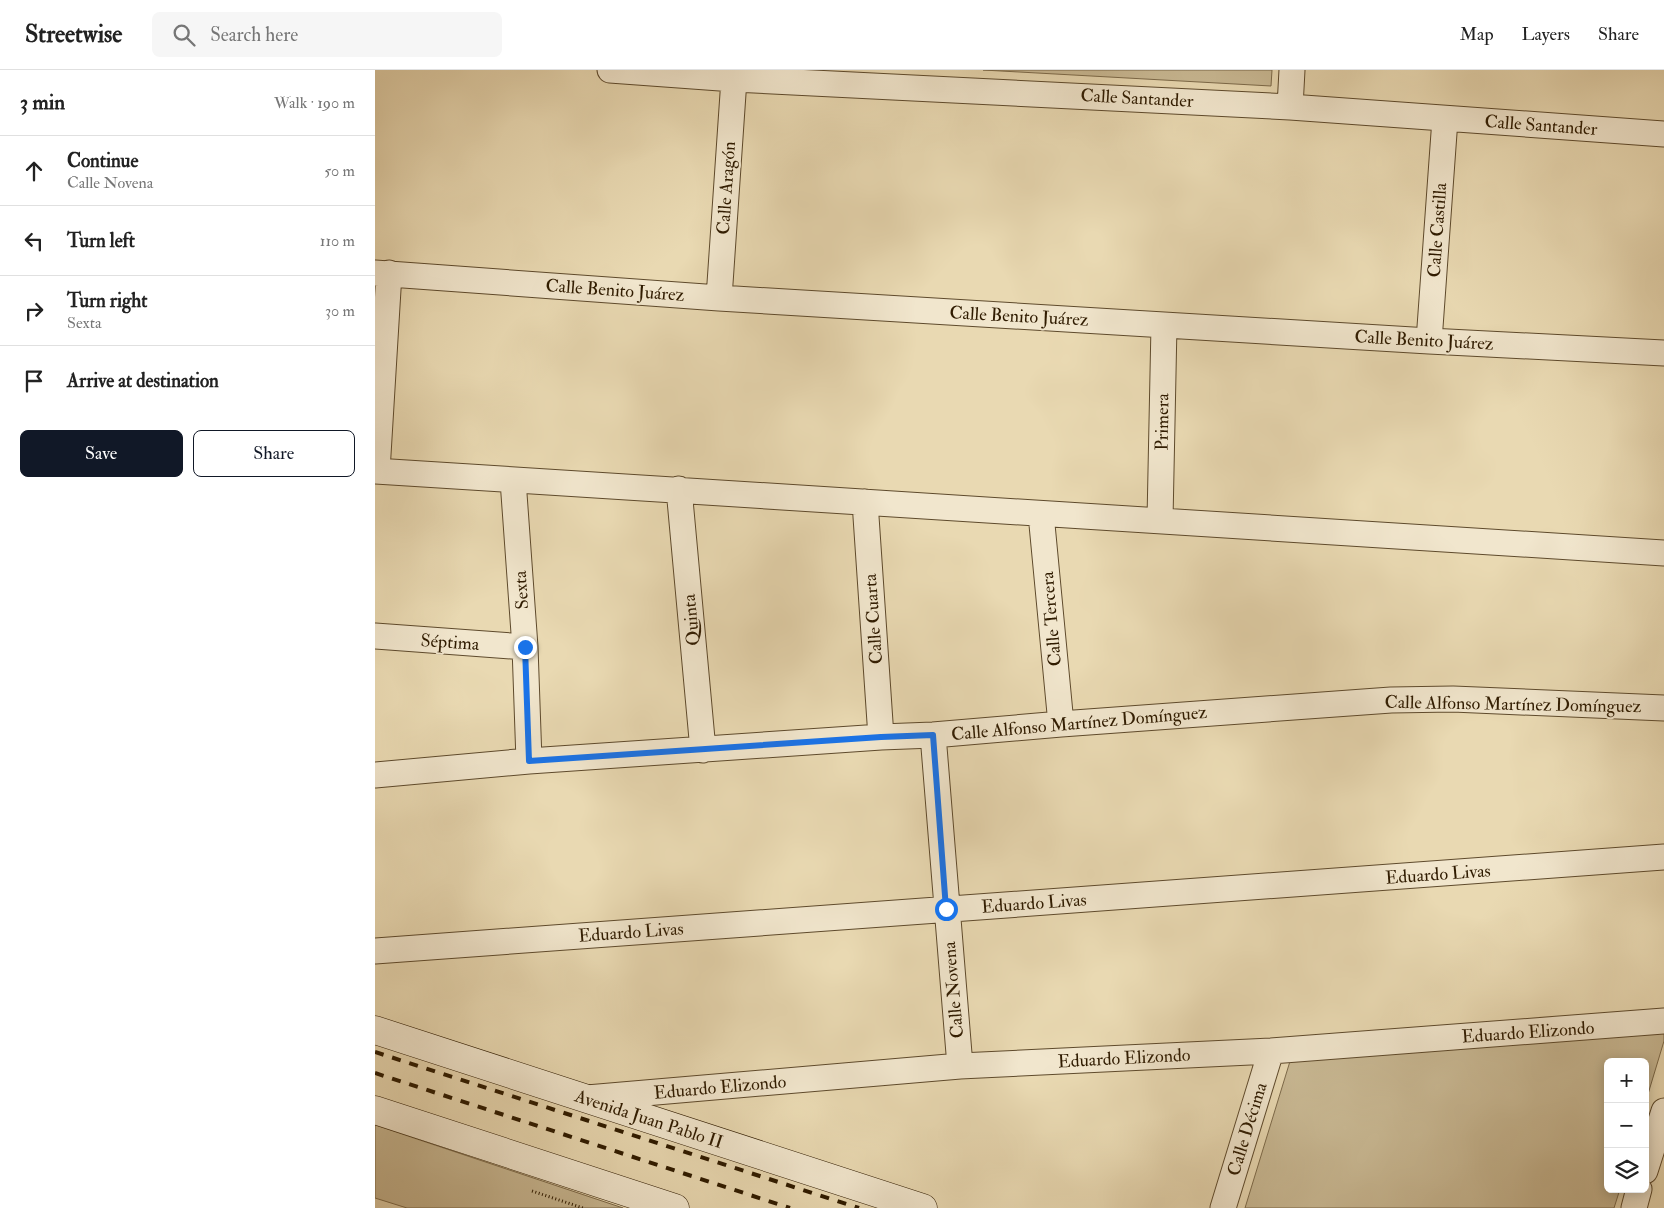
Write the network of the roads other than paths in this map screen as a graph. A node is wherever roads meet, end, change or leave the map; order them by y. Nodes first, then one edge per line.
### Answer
1 (610, 70) edge
2 (1293, 70) edge
3 (734, 78) junction
4 (902, 78) edge
5 (1290, 107) junction
6 (1445, 119) junction
7 (1664, 134) edge
8 (382, 273) edge
9 (719, 298) junction
10 (1164, 324) junction
11 (1429, 341) junction
12 (1664, 353) edge
13 (376, 471) edge
14 (513, 480) junction
15 (679, 489) junction
16 (865, 502) junction
17 (1041, 514) junction
18 (1160, 520) junction
19 (1664, 553) edge
20 (375, 636) edge
21 (525, 647) junction
22 (1664, 708) edge
23 (1061, 724) junction
24 (933, 735) junction
25 (881, 737) junction
26 (703, 750) junction
27 (529, 761) junction
28 (375, 775) edge
29 (1664, 857) edge
30 (946, 909) junction
31 (375, 951) edge
32 (1664, 1022) edge
33 (375, 1030) edge
34 (1271, 1051) junction
35 (959, 1066) junction
36 (583, 1098) junction
37 (375, 1110) edge
38 (1664, 1111) edge
39 (1649, 1158) edge
40 (1638, 1193) edge
41 (675, 1208) edge
42 (923, 1208) edge
43 (1223, 1208) edge
44 (1633, 1208) edge

1 - 3 street, Calle Santander
2 - 5 street
3 - 4 street, Calle Santander
3 - 9 street, Calle Aragón
4 - 5 street, Calle Santander
5 - 6 street, Calle Santander
6 - 7 street, Calle Santander
6 - 11 street, Calle Castilla
8 - 9 street, Calle Benito Juárez
8 - 13 street
9 - 10 street, Calle Benito Juárez
10 - 11 street, Calle Benito Juárez
10 - 18 street, Primera
11 - 12 street, Calle Benito Juárez
13 - 14 street
14 - 15 street
14 - 21 street, Sexta
15 - 16 street
15 - 26 street, Quinta
16 - 17 street
16 - 25 street, Calle Cuarta
17 - 18 street
17 - 23 street, Calle Tercera
18 - 19 street
20 - 21 street, Séptima
21 - 27 street, Sexta
22 - 23 street, Calle Alfonso Martínez Domínguez
23 - 24 street, Calle Alfonso Martínez Domínguez
24 - 25 street, Calle Alfonso Martínez Domínguez
24 - 30 street, Calle Novena
25 - 26 street, Calle Alfonso Martínez Domínguez
26 - 27 street, Calle Alfonso Martínez Domínguez
27 - 28 street, Calle Alfonso Martínez Domínguez
29 - 30 street, Eduardo Livas
30 - 31 street, Eduardo Livas
30 - 35 street, Calle Novena
32 - 34 street, Eduardo Elizondo
33 - 36 street, Avenida Juan Pablo II
34 - 35 street, Eduardo Elizondo
34 - 43 street, Calle Décima
35 - 36 street, Eduardo Elizondo
36 - 42 street, Avenida Juan Pablo II
37 - 41 street
38 - 39 street
40 - 44 street

